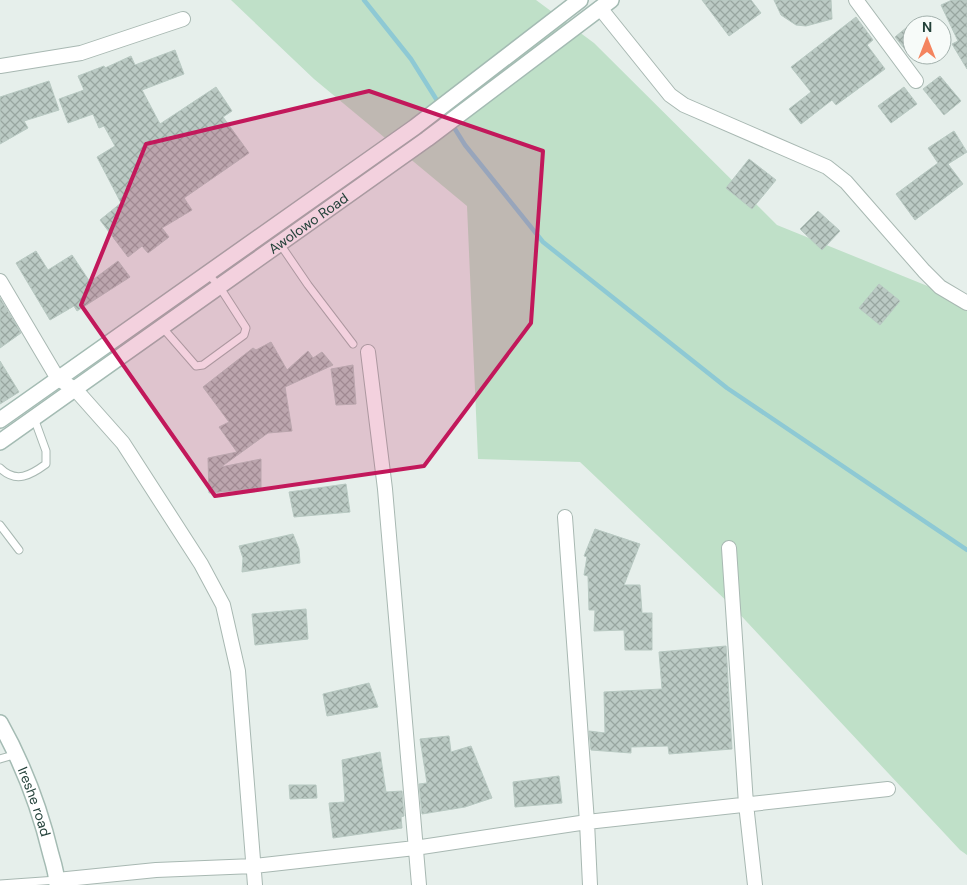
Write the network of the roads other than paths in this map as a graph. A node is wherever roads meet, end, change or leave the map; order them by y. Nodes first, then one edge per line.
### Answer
1 (580, 0) edge
2 (856, 0) edge
3 (605, 4) edge
4 (182, 19) dead end
5 (0, 66) edge
6 (916, 81) dead end
7 (280, 243) junction
8 (208, 274) junction
9 (0, 281) edge
10 (220, 286) junction
11 (967, 303) edge
12 (162, 327) junction
13 (353, 344) dead end
14 (368, 352) dead end
15 (58, 379) junction
16 (75, 389) junction
17 (34, 418) junction
18 (0, 420) edge
19 (0, 442) edge
20 (0, 468) edge
21 (565, 517) dead end
22 (0, 526) edge
23 (729, 548) dead end
24 (19, 550) dead end
25 (0, 723) edge
26 (17, 754) junction
27 (0, 758) edge
28 (888, 789) dead end
29 (746, 804) junction
30 (588, 822) junction
31 (416, 848) junction
32 (254, 866) junction
33 (57, 882) edge
34 (0, 884) edge
35 (255, 885) edge
36 (419, 885) edge
37 (590, 885) edge
38 (755, 885) edge

1 - 8 main road, Awolowo Road
2 - 6 street
3 - 7 main road, Awolowo Road
3 - 11 street
4 - 5 street
7 - 10 main road, Awolowo Road
7 - 13 lane
8 - 10 lane
8 - 15 main road, Awolowo Road
9 - 15 street
10 - 12 main road, Awolowo Road
10 - 12 lane
12 - 16 main road, Awolowo Road
14 - 31 street
15 - 16 street
15 - 18 main road, Awolowo Road
16 - 17 main road, Awolowo Road
16 - 32 street
17 - 19 main road, Awolowo Road
17 - 20 lane
21 - 30 street
22 - 24 lane
23 - 29 street
25 - 26 main road, Ireshe road
26 - 27 lane
26 - 33 main road, Ireshe road
28 - 29 street
29 - 30 street
29 - 38 street
30 - 31 street
30 - 37 street
31 - 32 street
31 - 36 street
32 - 33 street
32 - 35 street
33 - 34 lane

